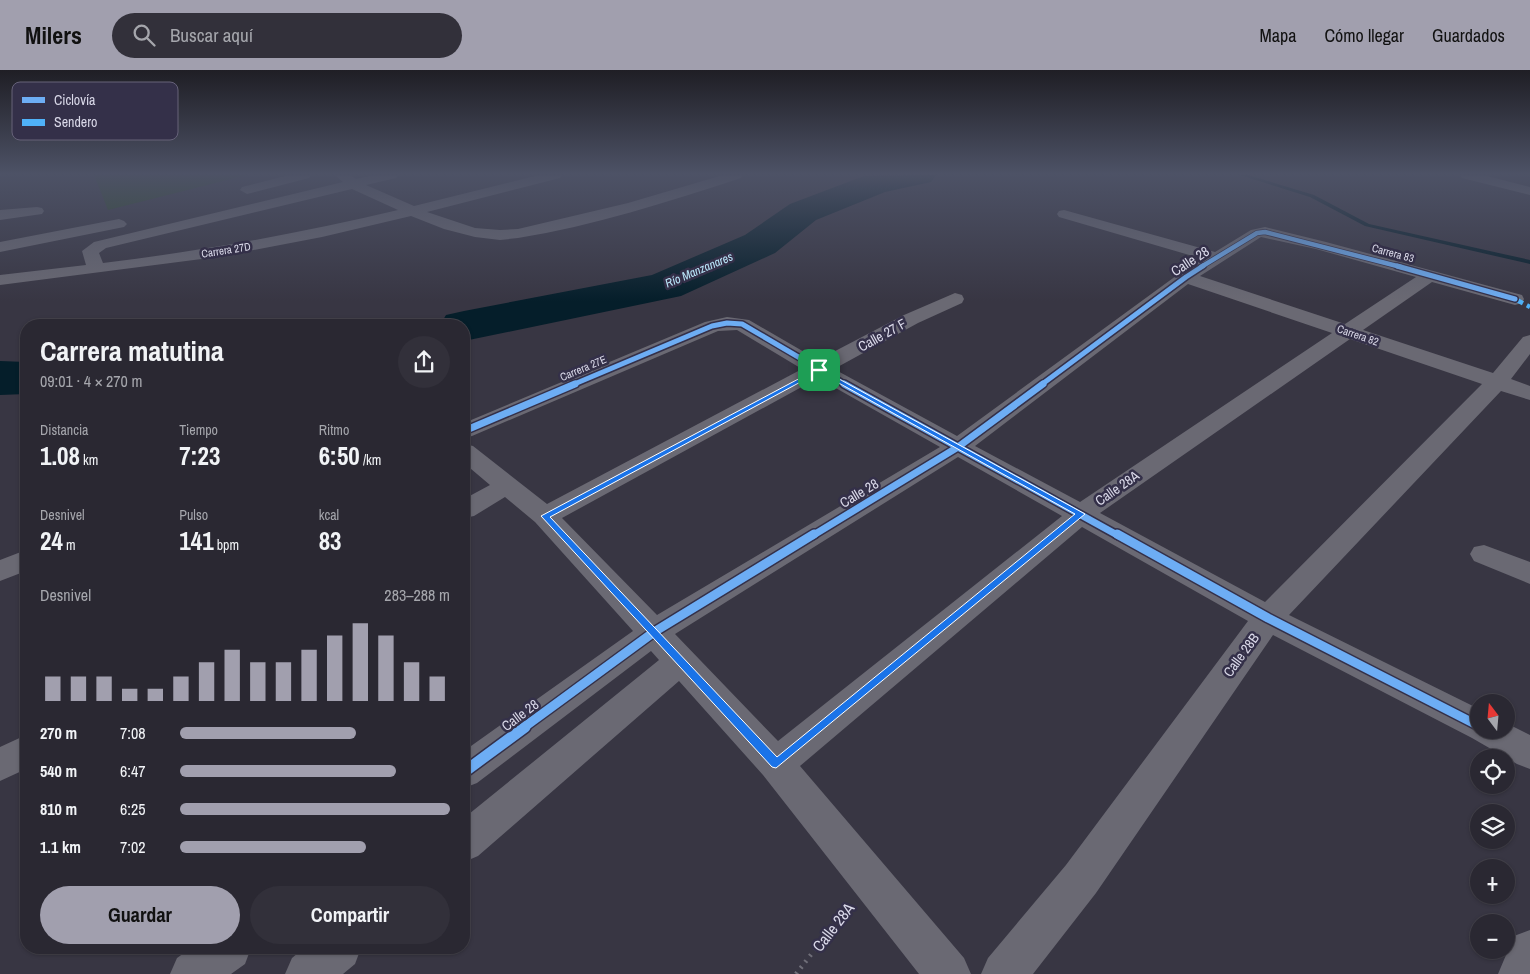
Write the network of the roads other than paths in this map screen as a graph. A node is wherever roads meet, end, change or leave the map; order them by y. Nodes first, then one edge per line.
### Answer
1 (206, 217) edge
2 (386, 217) edge
3 (430, 217) edge
4 (588, 217) edge
5 (1075, 217) edge
6 (1265, 232) joint
7 (140, 235) junction
8 (0, 247) edge
9 (1217, 258) junction
10 (96, 268) junction
11 (1430, 275) junction
12 (1186, 277) junction
13 (0, 280) edge
14 (955, 299) dead end
15 (1515, 299) dead end
16 (1346, 331) junction
17 (1530, 341) edge
18 (819, 370) junction
19 (1497, 382) junction
20 (1530, 393) edge
21 (470, 428) edge
22 (958, 447) junction
23 (470, 457) edge
24 (508, 486) junction
25 (470, 507) edge
26 (1081, 514) junction
27 (545, 516) junction
28 (1484, 554) dead end
29 (20, 563) edge
30 (0, 571) edge
31 (1530, 574) edge
32 (1268, 618) junction
33 (654, 632) junction
34 (680, 661) junction
35 (1470, 721) edge
36 (1503, 739) edge
37 (1530, 753) edge
38 (20, 754) edge
39 (776, 764) junction
40 (0, 765) edge
41 (470, 768) edge
42 (470, 838) edge
43 (1530, 952) edge
44 (221, 954) edge
45 (332, 954) edge
46 (193, 974) edge
47 (308, 974) edge
48 (948, 974) edge
49 (1004, 974) edge
50 (1521, 974) edge

1 - 7 street
2 - 10 street, Carrera 27D
3 - 4 street
5 - 9 street
6 - 9 street, Calle 28
6 - 11 street, Carrera 83
7 - 8 street
7 - 10 street
9 - 12 street, Calle 28
10 - 13 street, Carrera 27D
11 - 15 street, Carrera 83
11 - 16 street, Calle 28A
12 - 16 street, Carrera 82
12 - 22 street, Calle 28
14 - 18 street, Calle 27 F
16 - 19 street, Carrera 82
16 - 26 street, Calle 28A
17 - 19 street, Calle 28B
18 - 21 street, Carrera 27E
18 - 22 street, Carrera 27E
18 - 27 street, Calle 27 F
19 - 20 street, Carrera 82
19 - 32 street, Calle 28B
22 - 26 street, Carrera 27E
22 - 33 street, Calle 28
23 - 24 street
24 - 25 street
24 - 27 street
26 - 32 street, Carrera 27E
26 - 39 street, Calle 28A
27 - 33 street
28 - 31 street
29 - 30 street
32 - 35 street, Carrera 27E
32 - 49 street, Calle 28B
33 - 34 street
33 - 41 street, Calle 28
34 - 39 street
34 - 42 street
36 - 37 street
38 - 40 street
39 - 48 street
43 - 50 street
44 - 46 street
45 - 47 street

